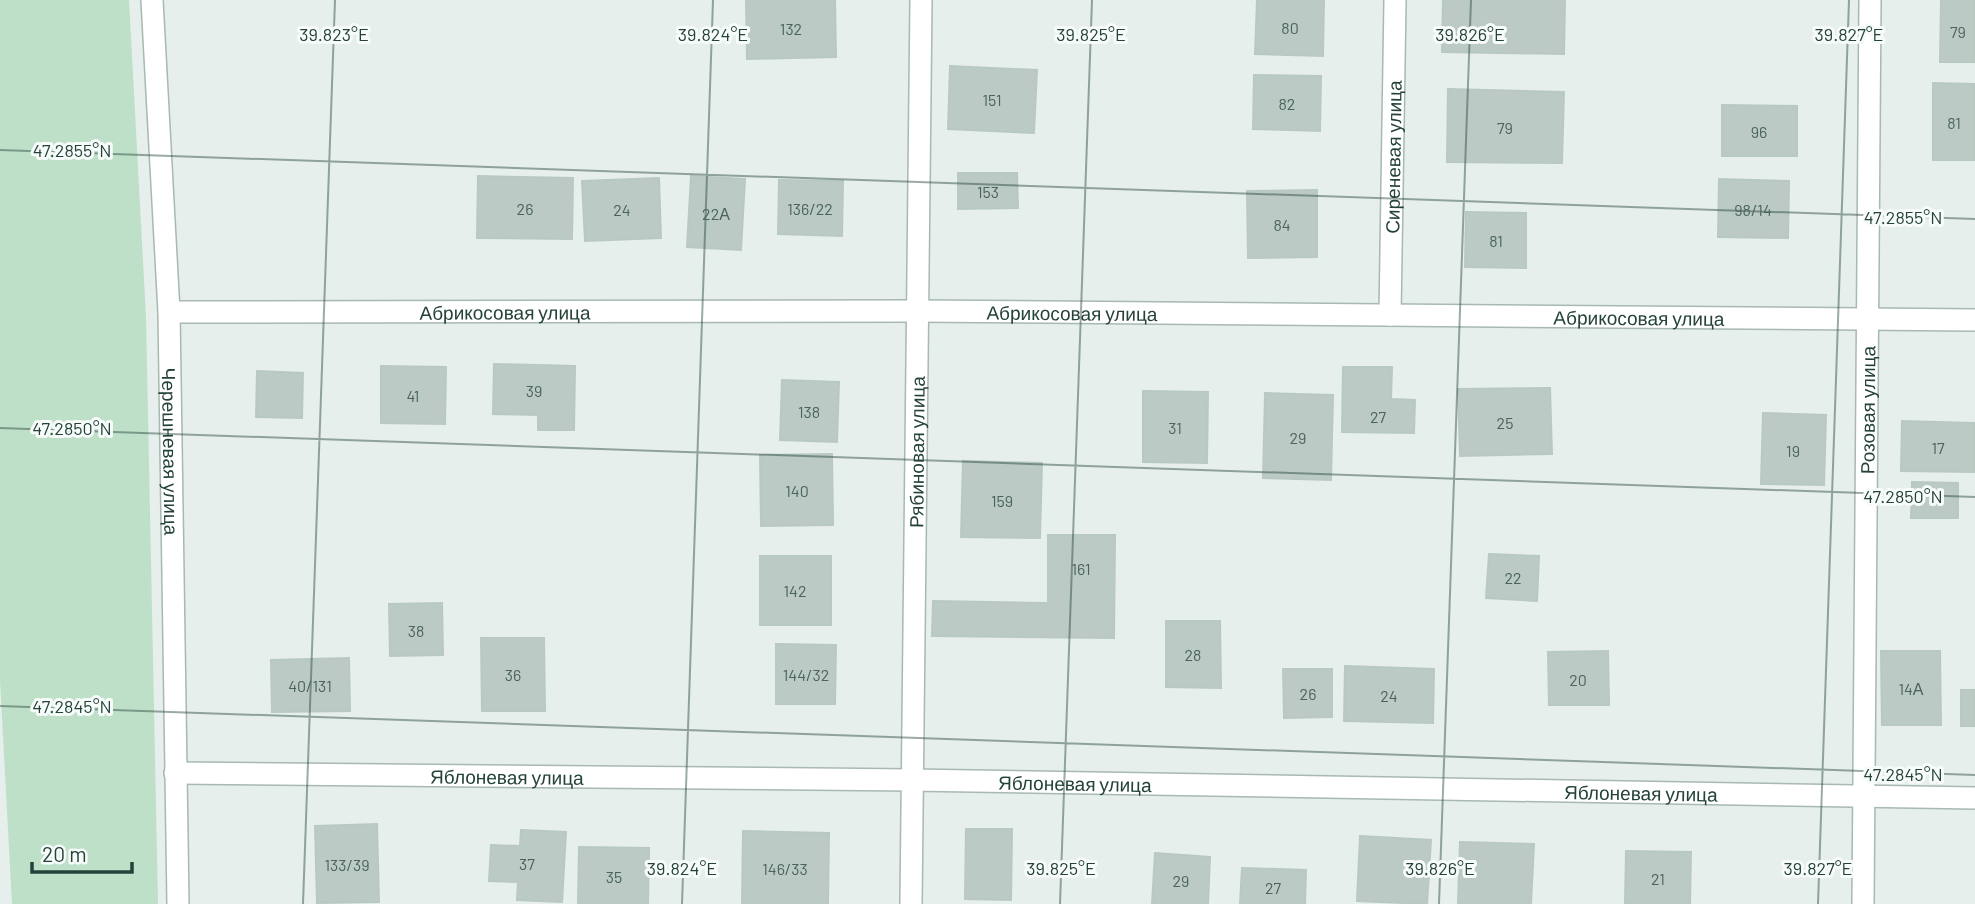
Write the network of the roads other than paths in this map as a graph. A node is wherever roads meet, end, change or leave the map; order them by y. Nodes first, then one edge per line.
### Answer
1 (152, 0) edge
2 (921, 0) edge
3 (1395, 0) edge
4 (1870, 0) edge
5 (916, 311) junction
6 (169, 312) junction
7 (1390, 315) junction
8 (1866, 318) junction
9 (1975, 320) edge
10 (175, 773) junction
11 (912, 780) junction
12 (1865, 796) junction
13 (1975, 798) edge
14 (178, 904) edge
15 (911, 904) edge
16 (1863, 904) edge

1 - 6 street, Черешневая улица
2 - 5 street, Рябиновая улица
3 - 7 street, Сиреневая улица
4 - 8 street, Розовая улица
5 - 6 street, Абрикосовая улица
5 - 7 street, Абрикосовая улица
5 - 11 street, Рябиновая улица
6 - 10 street, Черешневая улица
7 - 8 street, Абрикосовая улица
8 - 9 street, Абрикосовая улица
8 - 12 street, Розовая улица
10 - 11 street, Яблоневая улица
10 - 14 street, Черешневая улица
11 - 12 street, Яблоневая улица
11 - 15 street, Рябиновая улица
12 - 13 street, Яблоневая улица
12 - 16 street, Розовая улица

